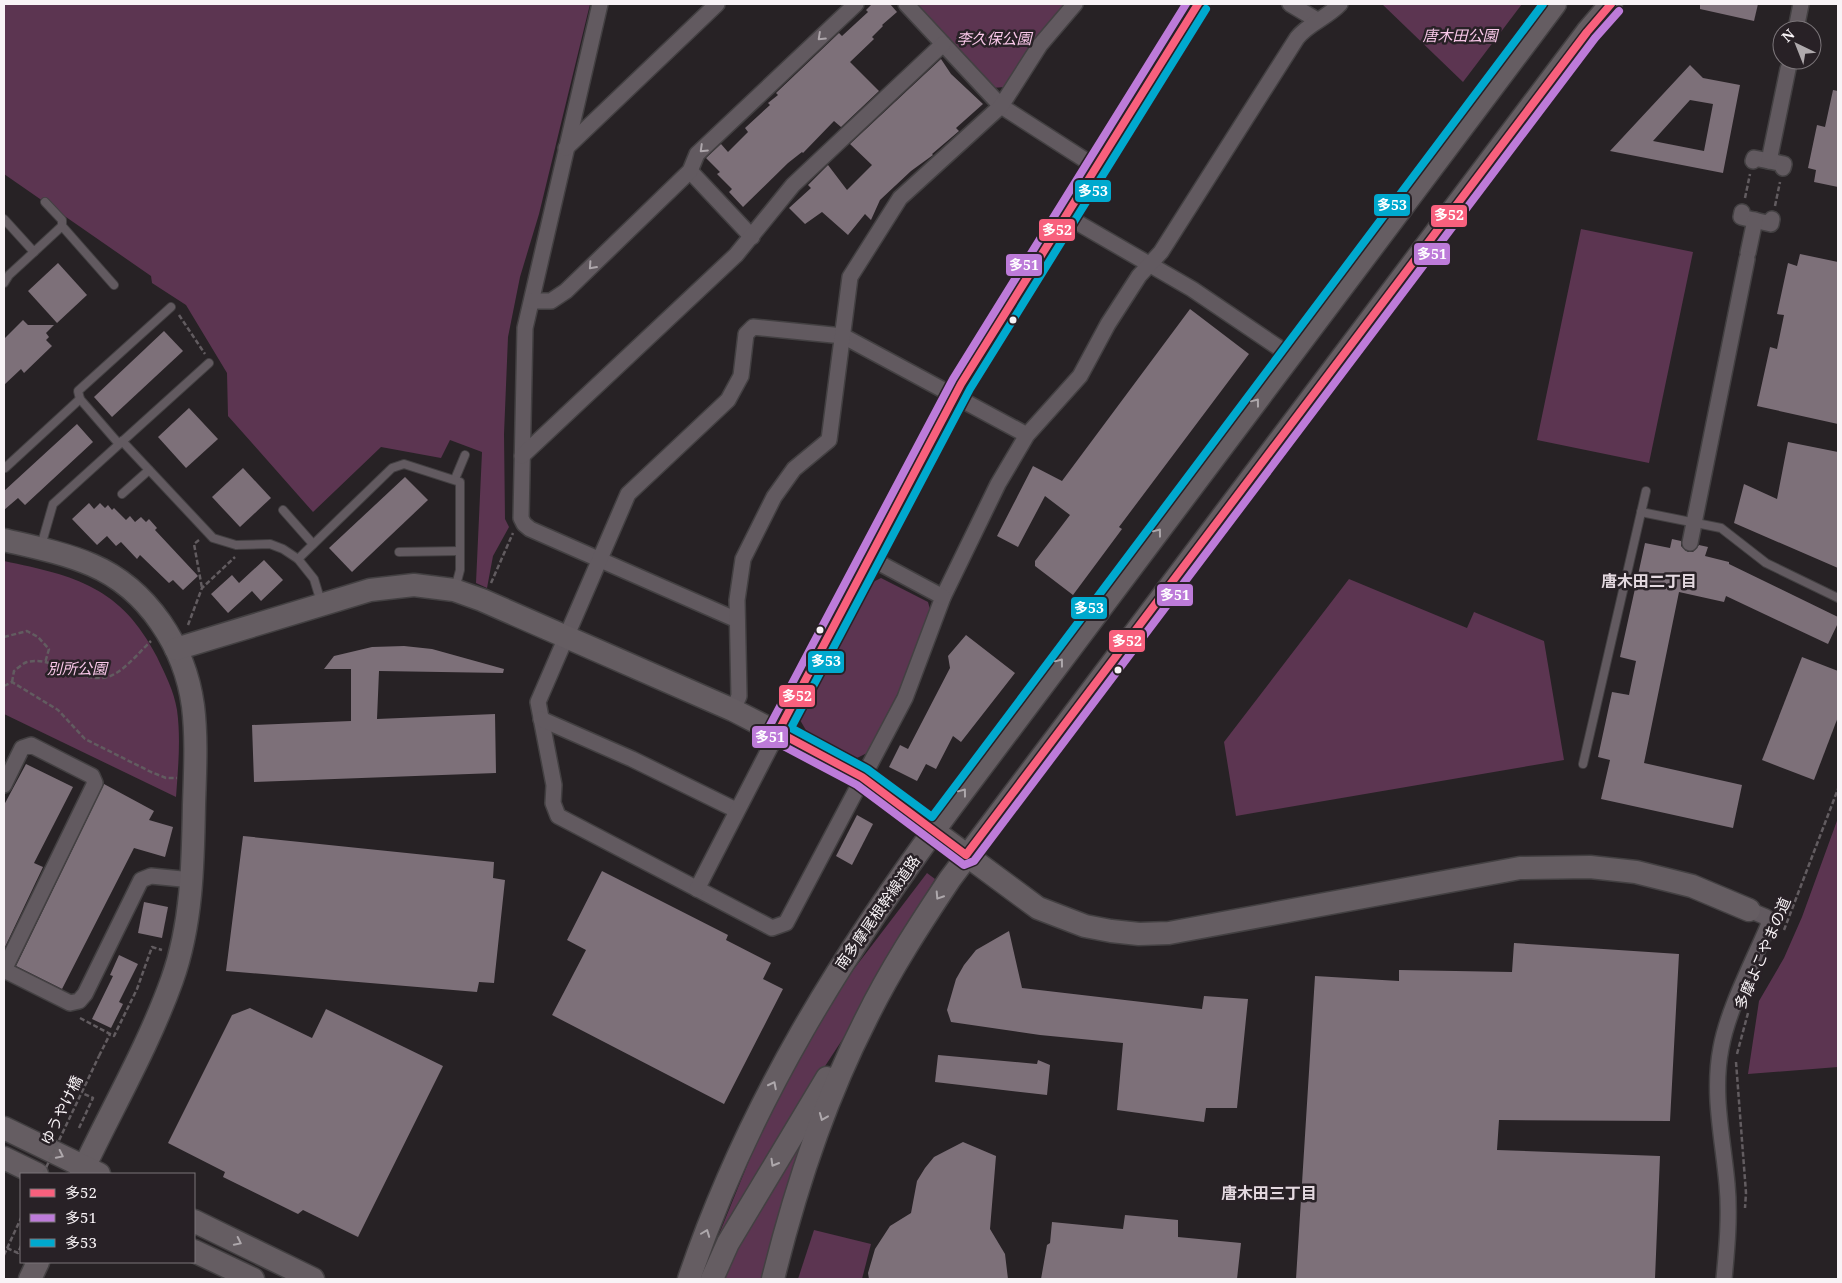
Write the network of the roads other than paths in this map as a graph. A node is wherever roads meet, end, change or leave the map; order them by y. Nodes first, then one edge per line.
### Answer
1 (600, 4) edge
2 (717, 4) edge
3 (856, 4) edge
4 (906, 4) edge
5 (1075, 4) edge
6 (1198, 4) edge
7 (1290, 4) edge
8 (1340, 4) edge
9 (1611, 4) edge
10 (1801, 4) edge
11 (1555, 5) edge
12 (1317, 20) junction
13 (1798, 20) edge
14 (943, 44) junction
15 (1788, 70) edge
16 (1001, 106) junction
17 (566, 148) junction
18 (1753, 161) road end
19 (1769, 161) junction
20 (1096, 167) junction
21 (1783, 168) road end
22 (690, 171) junction
23 (45, 202) dead end
24 (1742, 212) road end
25 (1066, 216) junction
26 (1772, 219) road end
27 (4, 220) edge
28 (1755, 220) junction
29 (62, 226) junction
30 (752, 237) junction
31 (34, 252) junction
32 (1150, 265) junction
33 (4, 283) edge
34 (114, 285) dead end
35 (532, 301) junction
36 (171, 307) road end
37 (843, 336) junction
38 (1291, 356) junction
39 (209, 363) road end
40 (955, 397) junction
41 (80, 399) junction
42 (1027, 435) junction
43 (121, 443) junction
44 (465, 455) dead end
45 (522, 456) junction
46 (4, 468) edge
47 (149, 470) junction
48 (455, 478) junction
49 (1646, 491) dead end
50 (122, 494) dead end
51 (283, 510) dead end
52 (1641, 512) junction
53 (1694, 522) junction
54 (4, 540) edge
55 (1690, 543) dead end
56 (313, 544) junction
57 (40, 548) junction
58 (460, 551) junction
59 (399, 552) dead end
60 (870, 558) junction
61 (298, 559) junction
62 (600, 560) junction
63 (454, 590) junction
64 (943, 597) junction
65 (1838, 598) edge
66 (321, 604) junction
67 (737, 620) junction
68 (566, 636) junction
69 (176, 648) junction
70 (733, 710) junction
71 (541, 719) junction
72 (778, 732) junction
73 (1583, 764) dead end
74 (862, 777) junction
75 (4, 785) edge
76 (736, 810) junction
77 (934, 831) junction
78 (966, 855) junction
79 (192, 880) junction
80 (697, 889) junction
81 (1749, 910) joint
82 (866, 1018) junction
83 (4, 1128) edge
84 (4, 1158) edge
85 (88, 1172) edge
86 (35, 1173) edge
87 (195, 1221) edge
88 (195, 1251) edge
89 (38, 1263) edge
90 (30, 1279) edge
91 (253, 1279) edge
92 (313, 1279) edge
93 (689, 1279) edge
94 (712, 1279) edge
95 (773, 1279) edge
96 (1724, 1279) edge

1 - 17 street
2 - 17 street
3 -> 22 street
4 - 14 street
5 - 16 street
6 - 20 main road
7 - 12 street
8 - 12 street
9 - 78 main road
10 - 13 street
11 - 38 main road, 南多摩尾根幹線道路
12 - 32 street
14 - 16 street
14 - 30 street
15 - 19 street
16 - 20 street
16 - 37 street
17 - 35 street
18 - 19 street
19 - 21 street
20 - 25 main road
22 - 30 street
22 -> 35 street
23 - 29 lane
24 - 28 street
25 - 32 street
25 - 40 main road
26 - 28 street
27 - 31 lane
28 - 53 street
29 - 31 lane
29 - 34 lane
30 - 45 street
31 - 33 lane
32 - 38 street
32 - 42 street
35 - 45 street
36 - 41 lane
37 - 40 street
37 - 62 street
37 - 67 street
77 -> 38 main road, 南多摩尾根幹線道路
39 - 43 lane
40 - 42 street
40 - 60 main road
41 - 43 lane
41 - 46 lane
42 - 64 street
43 - 47 lane
43 - 57 lane
44 - 48 lane
45 - 62 street
47 - 50 lane
47 - 61 lane
48 - 56 lane
48 - 58 lane
49 - 52 lane
51 - 56 lane
52 - 53 lane
52 - 73 lane
53 - 55 street
53 - 65 lane
54 - 57 main road
56 - 61 lane
57 - 69 main road
58 - 59 lane
58 - 63 lane
60 - 64 street
60 - 72 main road
61 - 66 lane
62 - 67 street
62 - 68 street
63 - 66 main road
63 - 68 main road
64 - 74 street
66 - 69 main road
67 - 70 street
68 - 70 main road
68 - 71 street
69 - 79 main road
70 - 72 main road
71 - 76 street
71 - 80 street
72 - 74 main road
72 - 76 street
74 - 77 main road
74 - 80 street
75 - 79 street
76 - 80 street
77 - 78 main road
93 -> 77 main road, 南多摩尾根幹線道路
78 - 81 main road
78 -> 82 main road
79 - 85 main road
81 - 96 street
82 -> 94 main road
82 -> 95 main road
83 -> 85 main road
84 - 86 main road
87 -> 92 main road
88 - 91 main road
89 - 90 main road

